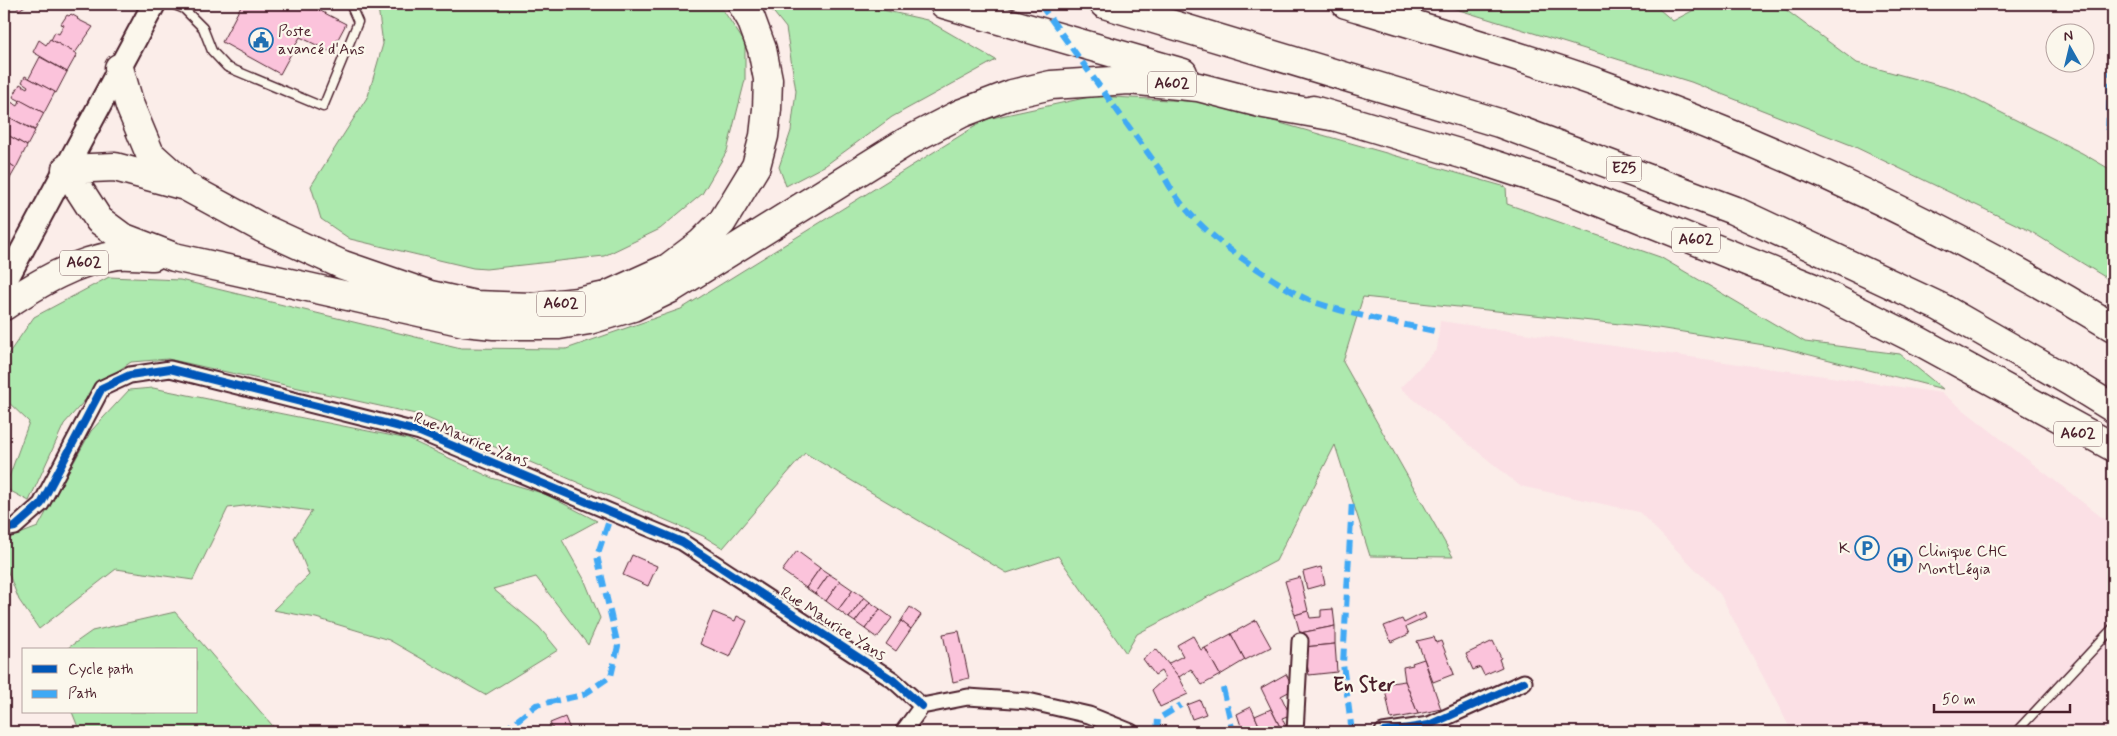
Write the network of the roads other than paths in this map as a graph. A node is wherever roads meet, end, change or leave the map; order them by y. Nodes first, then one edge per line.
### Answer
1 (154, 4) edge
2 (172, 4) edge
3 (350, 4) edge
4 (742, 4) edge
5 (944, 4) edge
6 (1104, 4) edge
7 (1346, 4) edge
8 (119, 68) junction
9 (1331, 116) junction
10 (66, 170) junction
11 (185, 186) junction
12 (174, 256) junction
13 (4, 284) edge
14 (4, 306) edge
15 (2113, 326) edge
16 (2113, 408) edge
17 (2042, 409) junction
18 (2113, 447) edge
19 (2113, 458) edge
20 (4, 529) edge
21 (2113, 628) edge
22 (1300, 641) dead end
23 (1524, 682) dead end
24 (922, 706) junction
25 (903, 732) edge
26 (1131, 732) edge
27 (1295, 732) edge
28 (1383, 732) edge
29 (2016, 732) edge

1 - 8 main road
2 - 3 lane
4 - 11 highway, A602
5 - 9 highway
6 - 16 highway, E25
7 - 15 highway
8 - 10 main road
8 - 11 highway, A602
9 - 12 highway, A602
9 - 17 highway, A602
10 - 11 highway, A602
10 - 12 highway, A602
10 - 13 main road
12 - 14 highway, A602
17 - 18 highway
17 - 19 highway, A602
20 - 24 street, Rue Maurice Yans
21 - 29 lane
22 - 27 street
23 - 28 street
24 - 25 street
24 - 26 street

